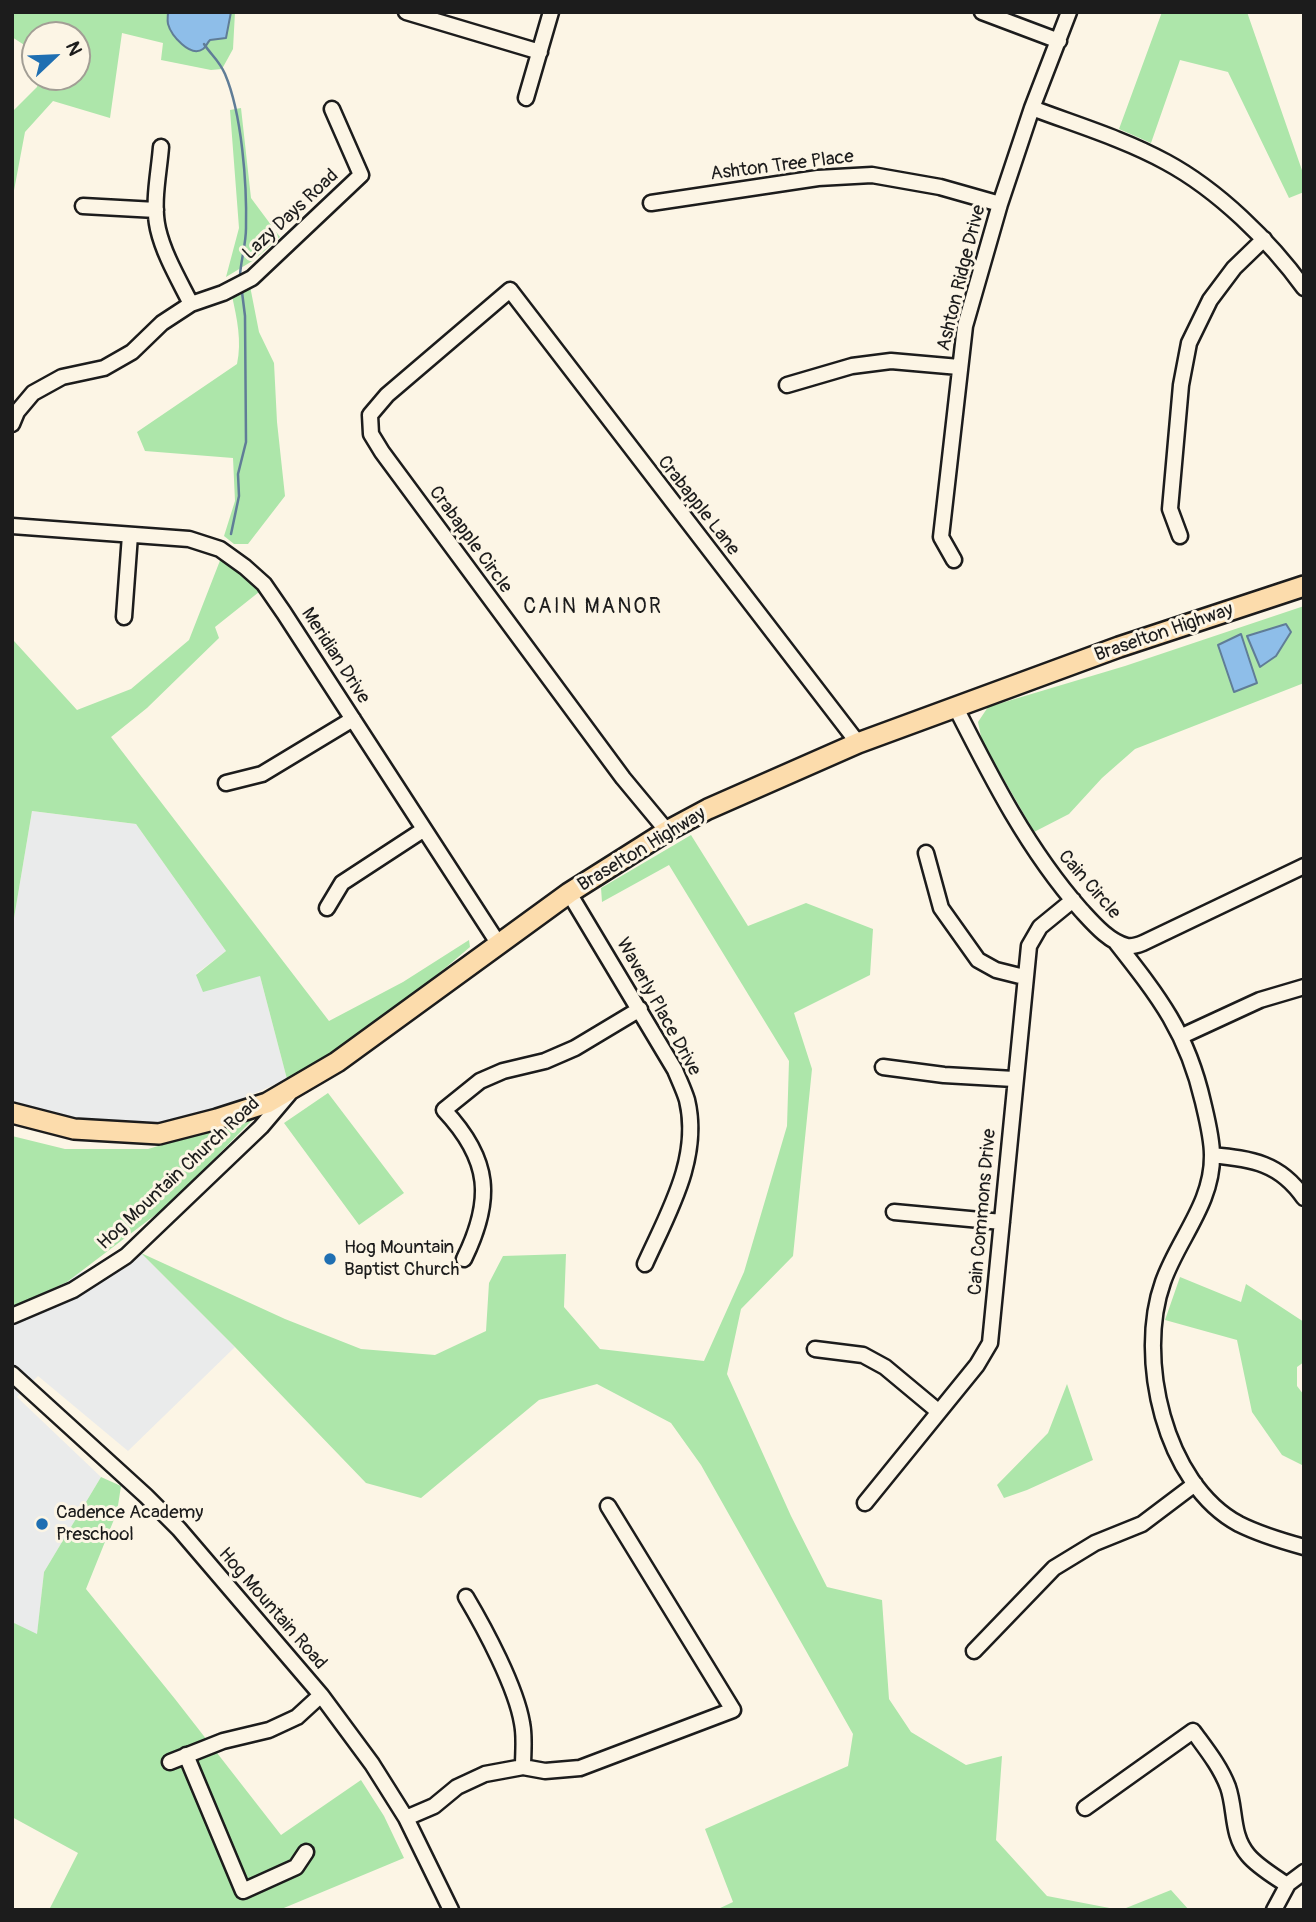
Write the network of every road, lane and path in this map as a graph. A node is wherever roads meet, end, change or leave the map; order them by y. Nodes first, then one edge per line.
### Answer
1 (406, 12) edge
2 (551, 12) edge
3 (982, 12) edge
4 (1069, 12) edge
5 (1059, 41) junction
6 (540, 52) junction
7 (526, 98) dead end
8 (1032, 108) junction
9 (332, 109) dead end
10 (161, 147) dead end
11 (651, 203) dead end
12 (1000, 204) junction
13 (83, 206) dead end
14 (156, 209) junction
15 (1264, 239) junction
16 (1302, 283) edge
17 (510, 290) joint
18 (191, 304) junction
19 (959, 367) junction
20 (787, 385) dead end
21 (12, 424) edge
22 (12, 526) edge
23 (130, 535) junction
24 (1180, 537) dead end
25 (954, 560) dead end
26 (1304, 586) edge
27 (124, 617) dead end
28 (957, 708) junction
29 (353, 719) junction
30 (858, 743) junction
31 (226, 783) dead end
32 (423, 830) junction
33 (667, 831) junction
34 (926, 853) dead end
35 (1304, 866) edge
36 (569, 892) junction
37 (1073, 900) junction
38 (327, 908) dead end
39 (1115, 941) junction
40 (498, 943) junction
41 (1024, 977) junction
42 (1304, 987) edge
43 (640, 1009) junction
44 (1182, 1037) junction
45 (883, 1067) dead end
46 (1014, 1080) junction
47 (292, 1090) junction
48 (12, 1114) edge
49 (1212, 1155) junction
50 (1304, 1198) edge
51 (894, 1212) dead end
52 (1002, 1222) junction
53 (464, 1259) dead end
54 (645, 1264) dead end
55 (12, 1316) edge
56 (815, 1349) dead end
57 (12, 1374) edge
58 (939, 1412) junction
59 (1195, 1484) junction
60 (865, 1503) dead end
61 (608, 1506) dead end
62 (1304, 1547) edge
63 (466, 1597) dead end
64 (974, 1651) dead end
65 (321, 1695) junction
66 (186, 1755) junction
67 (170, 1762) dead end
68 (523, 1767) junction
69 (1085, 1808) dead end
70 (406, 1818) junction
71 (306, 1852) dead end
72 (1304, 1872) edge
73 (1287, 1885) junction
74 (451, 1910) edge
75 (1274, 1910) edge

1 - 6 street
2 - 6 street
3 - 5 street
4 - 5 street, Ashton Ridge Drive
5 - 8 street, Ashton Ridge Drive
6 - 7 street
8 - 12 street, Ashton Ridge Drive
8 - 15 street
9 - 18 street, Lazy Days Road
10 - 14 street
11 - 12 street, Ashton Tree Place
12 - 19 street, Ashton Ridge Drive
13 - 14 street
14 - 18 street
15 - 16 street
15 - 24 street
17 - 30 street, Crabapple Lane
17 - 33 street, Crabapple Circle
18 - 21 street, Lazy Days Road
19 - 20 street
19 - 25 street, Ashton Ridge Drive
22 - 23 street
23 - 27 street
23 - 29 street, Meridian Drive
26 - 28 main road, Braselton Highway
28 - 30 main road, Braselton Highway
28 - 37 street, Cain Circle
29 - 31 street
29 - 32 street, Meridian Drive
30 - 33 main road, Braselton Highway
32 - 38 street
32 - 40 street, Meridian Drive
33 - 36 main road, Braselton Highway
34 - 41 street
35 - 39 street, Cain Circle
36 - 40 main road, Braselton Highway
36 - 43 street, Waverly Place Drive
37 - 39 street, Cain Circle
37 - 41 street, Cain Commons Drive
39 - 44 street
40 - 47 main road, Braselton Highway
41 - 46 street, Cain Commons Drive
42 - 44 street
43 - 53 street
43 - 54 street, Waverly Place Drive
44 - 49 street
45 - 46 street
46 - 52 street, Cain Commons Drive
47 - 48 main road, Braselton Highway
47 - 55 street, Hog Mountain Church Road
49 - 50 street
49 - 59 street
51 - 52 street
52 - 58 street, Cain Commons Drive
56 - 58 street
57 - 65 street, Hog Mountain Road
58 - 60 street, Cain Commons Drive
59 - 62 street
59 - 64 street
61 - 68 street
63 - 68 street
65 - 66 street
65 - 70 street, Hog Mountain Road
66 - 67 street
66 - 71 street
68 - 70 street
69 - 73 street
70 - 74 street, Hog Mountain Road
72 - 73 street
73 - 75 street

